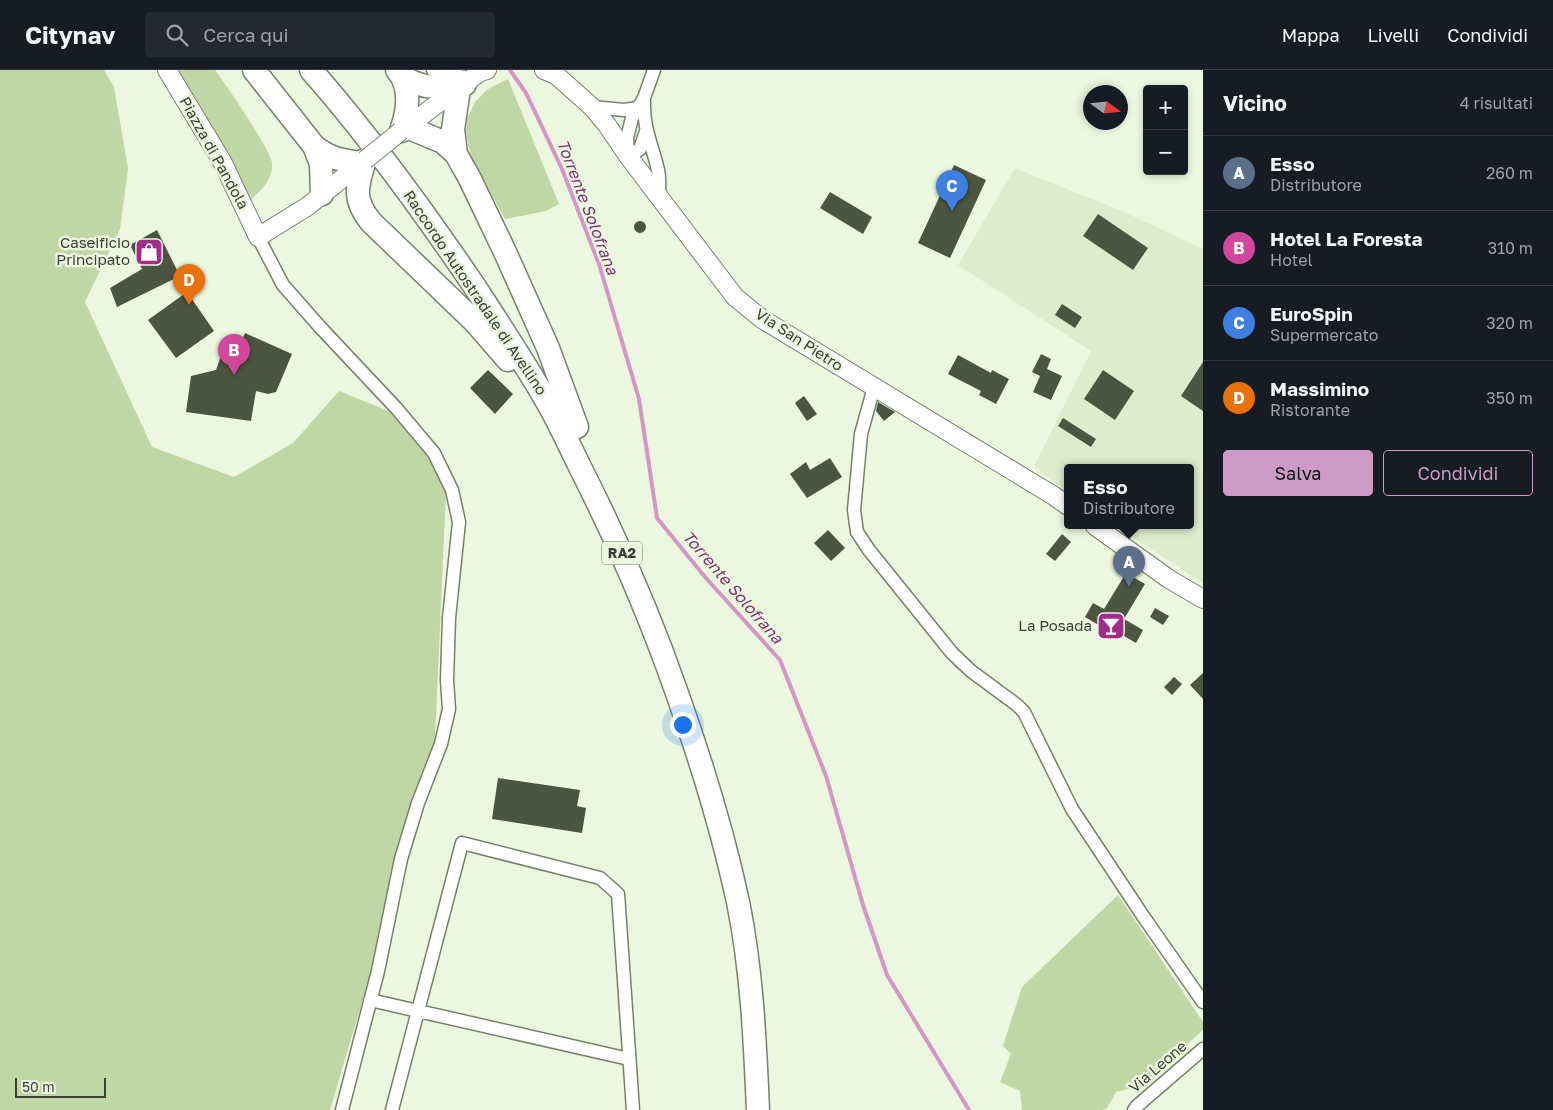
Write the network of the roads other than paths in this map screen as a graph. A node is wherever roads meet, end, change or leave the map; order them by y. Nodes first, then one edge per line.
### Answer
1 (167, 70) edge
2 (254, 70) edge
3 (311, 70) edge
4 (331, 70) edge
5 (433, 70) edge
6 (487, 70) edge
7 (544, 70) edge
8 (654, 70) edge
9 (400, 73) edge
10 (465, 84) junction
11 (641, 103) junction
12 (592, 107) junction
13 (404, 129) junction
14 (646, 131) junction
15 (314, 146) junction
16 (456, 154) junction
17 (628, 156) junction
18 (363, 162) junction
19 (319, 197) junction
20 (659, 197) junction
21 (363, 212) junction
22 (258, 237) junction
23 (874, 387) junction
24 (577, 427) junction
25 (575, 457) junction
26 (1064, 503) edge
27 (1100, 529) edge
28 (1203, 599) edge
29 (370, 1000) junction
30 (1203, 1002) edge
31 (418, 1011) junction
32 (1203, 1049) edge
33 (629, 1058) junction
34 (342, 1110) edge
35 (392, 1110) edge
36 (633, 1110) edge
37 (758, 1110) edge
38 (773, 1110) edge
39 (1134, 1110) edge

1 - 22 street, Piazza di Pandola
2 - 15 highway
3 - 25 highway, Raccordo Autostradale di Avellino / RA2
4 - 24 highway, Raccordo Autostradale di Avellino / RA2
5 - 10 street
6 - 10 street
7 - 12 street, Via San Pietro
8 - 11 street
9 - 10 highway
9 - 13 highway
10 - 13 street
10 - 16 highway
11 - 12 street
11 - 14 street
11 - 17 street
12 - 17 street, Via San Pietro
13 - 16 highway
13 - 18 street, bridge
14 - 17 street
14 - 20 street
15 - 18 highway
15 - 19 highway
16 - 24 highway
17 - 20 street, Via San Pietro
18 - 19 street
18 - 21 highway
19 - 21 highway
19 - 22 street
20 - 23 street, Via San Pietro
21 - 25 highway
22 - 29 street
23 - 26 street, Via San Pietro
23 - 30 street
24 - 38 highway, Raccordo Autostradale di Avellino / RA2
25 - 37 highway, Raccordo Autostradale di Avellino / RA2
27 - 28 street
29 - 31 street
29 - 34 street
31 - 33 street
31 - 33 street
31 - 35 street
32 - 39 street, Via Leone
33 - 36 street

